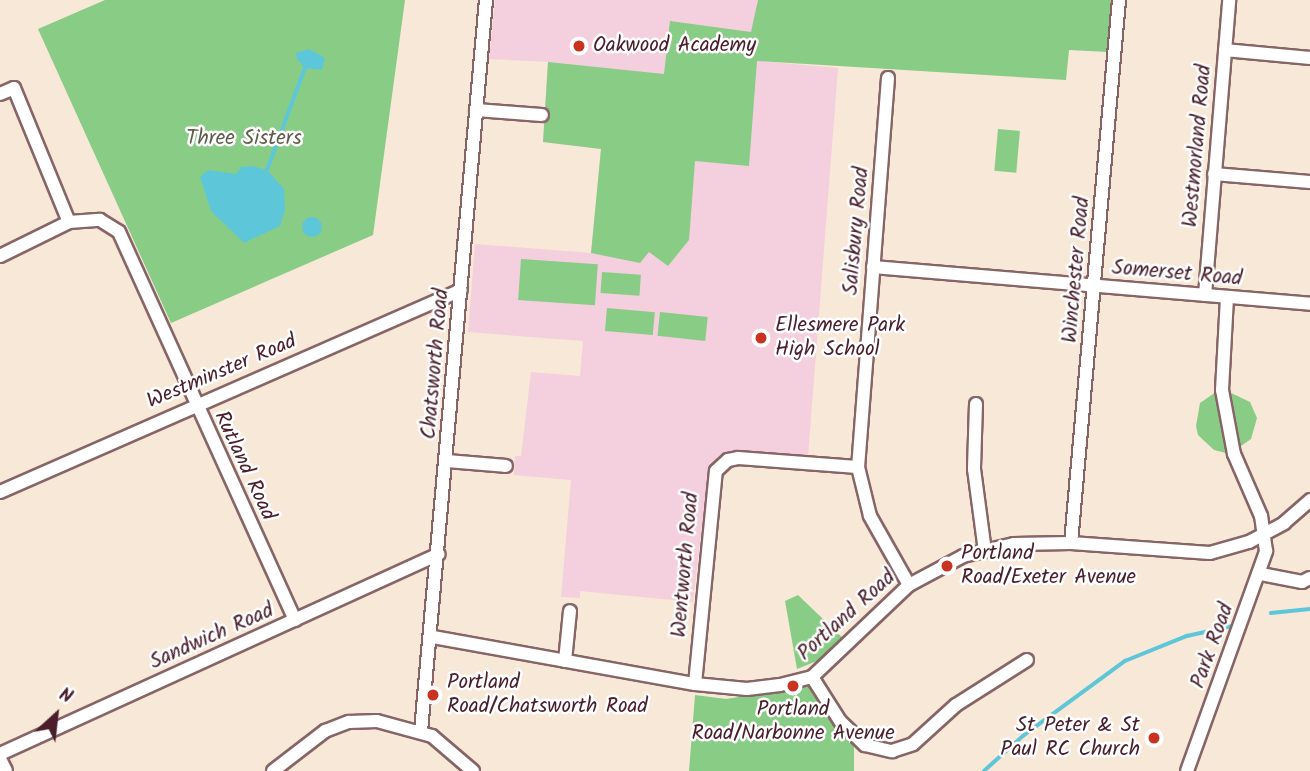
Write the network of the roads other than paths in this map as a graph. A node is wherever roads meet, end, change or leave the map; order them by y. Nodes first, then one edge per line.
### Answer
1 (486, 0) edge
2 (1119, 0) edge
3 (1229, 0) edge
4 (1225, 50) junction
5 (1310, 58) edge
6 (888, 78) dead end
7 (0, 94) edge
8 (476, 110) junction
9 (542, 115) dead end
10 (1214, 174) junction
11 (1310, 182) edge
12 (69, 222) junction
13 (0, 256) edge
14 (873, 267) junction
15 (1096, 286) junction
16 (461, 290) junction
17 (1205, 295) junction
18 (1227, 297) junction
19 (1310, 304) edge
20 (976, 404) dead end
21 (195, 405) junction
22 (447, 461) junction
23 (506, 466) dead end
24 (858, 467) junction
25 (0, 492) edge
26 (1310, 500) edge
27 (1265, 533) junction
28 (1071, 543) junction
29 (985, 551) junction
30 (439, 554) junction
31 (1261, 574) junction
32 (1310, 578) edge
33 (909, 584) junction
34 (569, 611) dead end
35 (295, 620) junction
36 (433, 637) junction
37 (1027, 660) dead end
38 (565, 662) junction
39 (812, 677) junction
40 (695, 684) junction
41 (421, 731) junction
42 (0, 757) edge
43 (6, 771) edge
44 (273, 771) edge
45 (473, 771) edge
46 (1188, 771) edge

1 - 8 street, Chatsworth Road
2 - 15 street, Winchester Road
3 - 4 street, Westmorland Road
4 - 5 street
4 - 10 street, Westmorland Road
6 - 14 street, Salisbury Road
7 - 12 street
8 - 9 street
8 - 16 street, Chatsworth Road
10 - 11 street
10 - 17 street, Westmorland Road
12 - 13 street
12 - 21 street, Rutland Road
14 - 15 street, Somerset Road
14 - 24 street, Salisbury Road
15 - 17 street, Somerset Road
15 - 28 street, Winchester Road
16 - 21 street, Westminster Road
16 - 22 street, Chatsworth Road
17 - 18 street, Somerset Road
18 - 19 street, Somerset Road
18 - 27 street
20 - 29 street
21 - 25 street, Westminster Road
21 - 35 street, Rutland Road
22 - 23 street
22 - 30 street, Chatsworth Road
24 - 33 street, Salisbury Road
24 - 40 street, Wentworth Road
26 - 27 street, Portland Road
27 - 28 street, Portland Road
27 - 31 street, Park Road
28 - 29 street, Portland Road
29 - 33 street, Portland Road
30 - 35 street, Sandwich Road
30 - 36 street, Chatsworth Road
31 - 32 street
31 - 46 street, Park Road
33 - 39 street, Portland Road
34 - 38 street
35 - 42 street, Sandwich Road
36 - 38 street, Portland Road
36 - 41 street, Chatsworth Road
37 - 39 street
38 - 40 street, Portland Road
39 - 40 street, Portland Road
41 - 44 street
41 - 45 street
42 - 43 street

